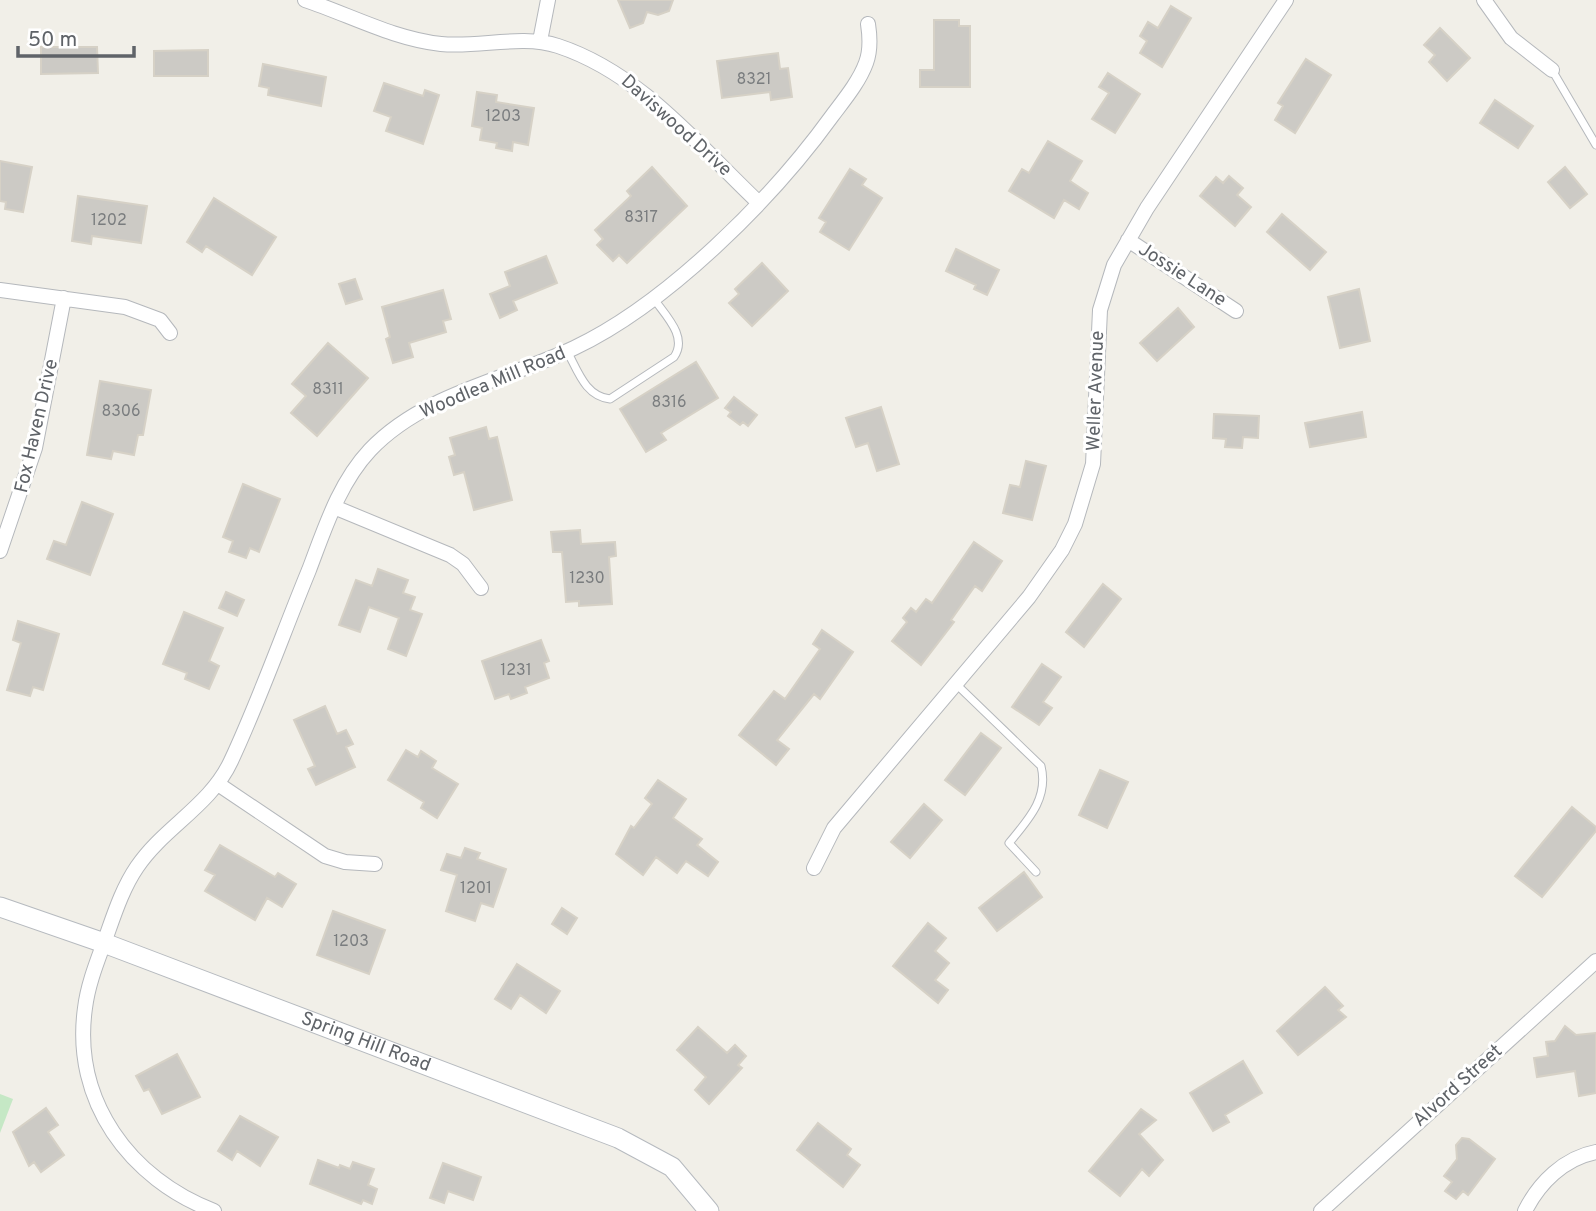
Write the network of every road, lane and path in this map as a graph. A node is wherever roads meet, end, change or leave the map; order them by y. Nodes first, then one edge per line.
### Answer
1 (305, 0) edge
2 (548, 0) edge
3 (1286, 0) edge
4 (1484, 0) edge
5 (868, 24) dead end
6 (540, 41) junction
7 (1552, 70) joint
8 (1596, 145) edge
9 (758, 202) junction
10 (1128, 240) junction
11 (0, 290) edge
12 (64, 298) junction
13 (654, 299) junction
14 (1236, 311) dead end
15 (170, 333) dead end
16 (567, 351) junction
17 (334, 507) junction
18 (0, 551) edge
19 (481, 588) dead end
20 (955, 683) junction
21 (218, 784) junction
22 (375, 864) dead end
23 (814, 868) dead end
24 (1036, 872) dead end
25 (0, 907) edge
26 (104, 943) junction
27 (1596, 961) edge
28 (1596, 1152) edge
29 (214, 1211) edge
30 (709, 1211) edge
31 (1321, 1211) edge
32 (1525, 1211) edge

1 - 6 street, Daviswood Drive
2 - 6 street
3 - 10 street, Weller Avenue
4 - 7 street
5 - 9 street, Woodlea Mill Road
6 - 9 street, Daviswood Drive
7 - 8 lane
9 - 13 street, Woodlea Mill Road
10 - 14 street, Jossie Lane
10 - 20 street, Weller Avenue
11 - 12 street
12 - 15 street
12 - 18 street, Fox Haven Drive
13 - 16 street, Woodlea Mill Road
13 - 16 lane
16 - 17 street, Woodlea Mill Road
17 - 19 street
17 - 21 street, Woodlea Mill Road
20 - 23 street, Weller Avenue
20 - 24 lane
21 - 22 street
21 - 26 street, Woodlea Mill Road
25 - 26 main road, Spring Hill Road
26 - 29 street, Woodlea Mill Road
26 - 30 main road, Spring Hill Road
27 - 31 street, Alvord Street
28 - 32 street

